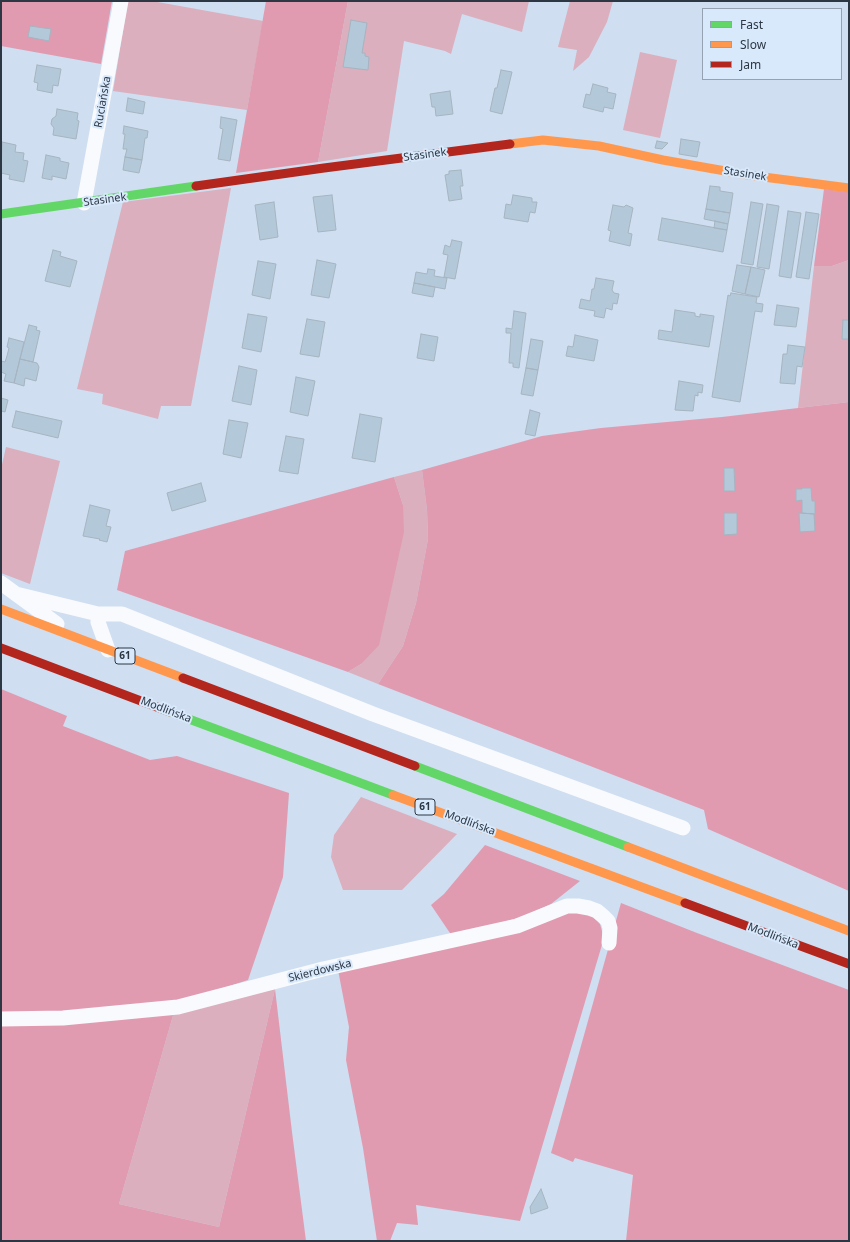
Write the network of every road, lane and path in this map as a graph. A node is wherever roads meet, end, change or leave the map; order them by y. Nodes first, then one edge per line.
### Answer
1 (121, 1) edge
2 (849, 188) edge
3 (84, 203) junction
4 (1, 214) edge
5 (1, 582) edge
6 (16, 594) junction
7 (1, 609) edge
8 (98, 614) junction
9 (74, 637) junction
10 (1, 648) edge
11 (108, 650) junction
12 (683, 828) dead end
13 (849, 931) edge
14 (608, 943) dead end
15 (849, 964) edge
16 (1, 1019) edge

1 - 3 street, Ruciańska
2 - 3 main road, Stasinek
3 - 4 main road, Stasinek
5 - 6 street
6 - 8 street
6 - 9 street
7 - 9 main road, 61
8 - 11 street
8 - 12 street
9 - 11 main road, 61
10 - 15 main road, Modlińska / 61
11 - 13 main road, 61
14 - 16 street, Skierdowska

